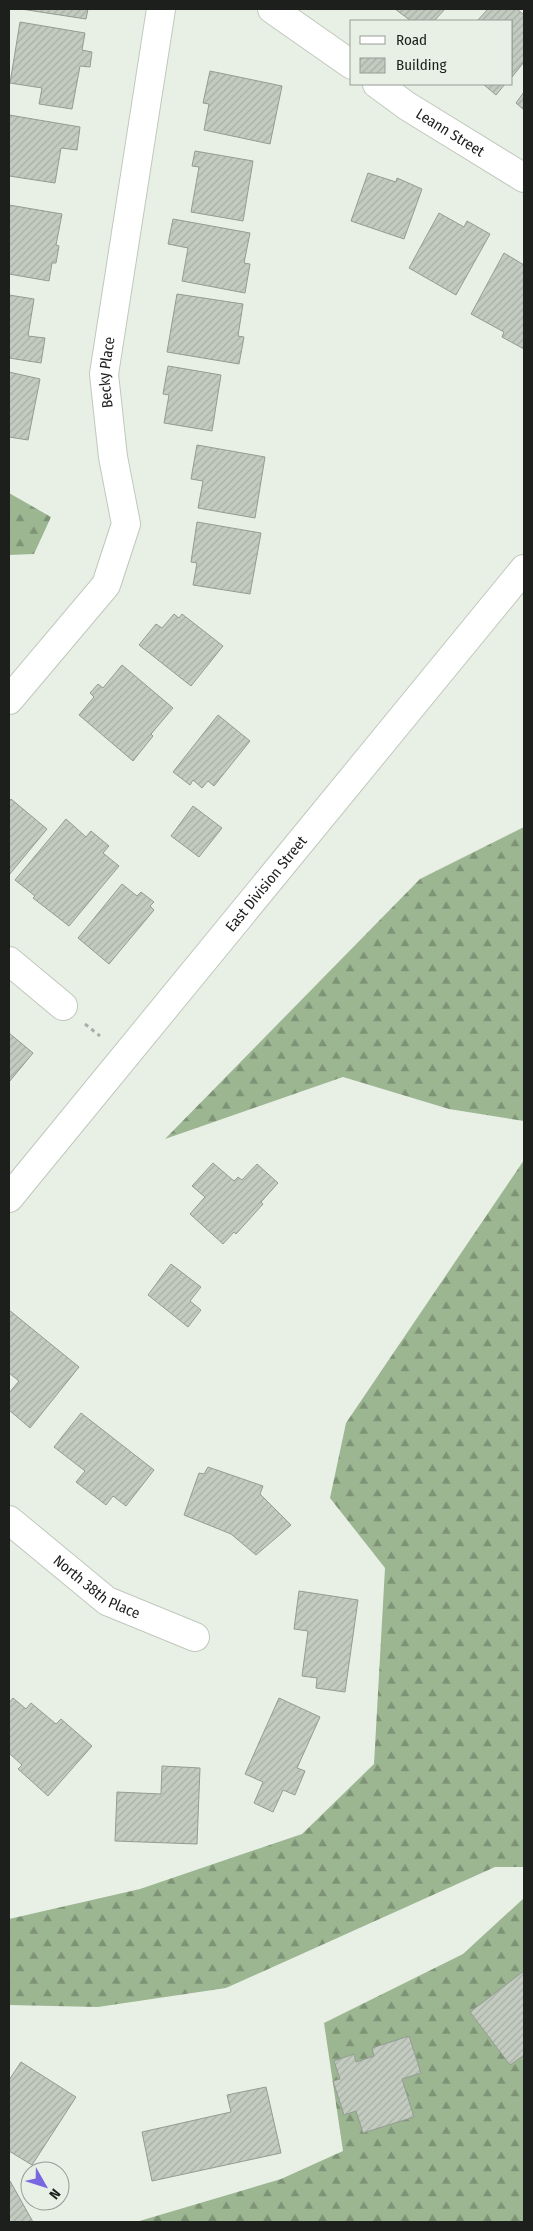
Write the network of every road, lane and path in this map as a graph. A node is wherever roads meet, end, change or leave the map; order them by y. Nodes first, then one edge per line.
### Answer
1 (161, 9) edge
2 (272, 9) edge
3 (350, 65) edge
4 (378, 85) edge
5 (524, 178) edge
6 (524, 569) edge
7 (9, 700) edge
8 (9, 961) edge
9 (63, 1006) dead end
10 (9, 1198) edge
11 (9, 1520) edge
12 (195, 1638) dead end

1 - 7 street, Becky Place
2 - 3 street
4 - 5 street, Leann Street
6 - 10 street, East Division Street
8 - 9 street
11 - 12 street, North 38th Place

